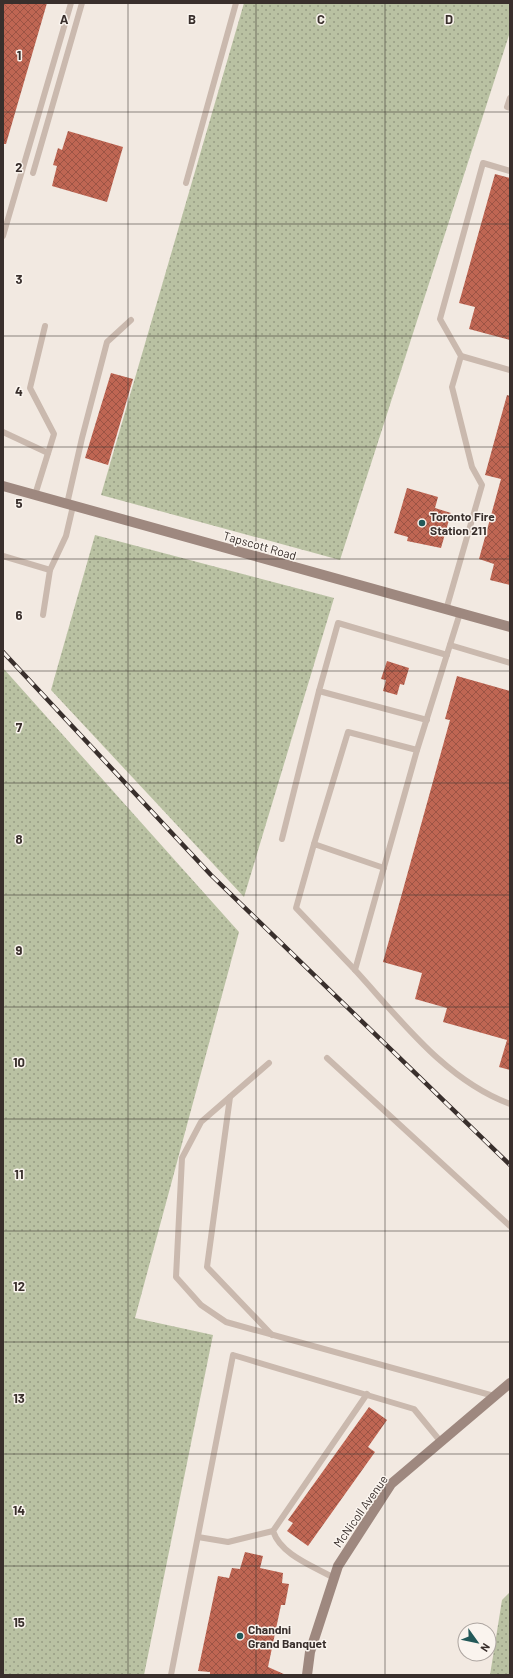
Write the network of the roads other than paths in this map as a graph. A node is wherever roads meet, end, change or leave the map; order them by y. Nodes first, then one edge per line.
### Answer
1 (71, 3) edge
2 (82, 3) edge
3 (236, 3) edge
4 (510, 98) edge
5 (510, 108) edge
6 (510, 171) edge
7 (33, 173) dead end
8 (186, 183) dead end
9 (3, 236) edge
10 (131, 320) dead end
11 (45, 326) dead end
12 (461, 356) junction
13 (510, 370) edge
14 (3, 432) edge
15 (48, 453) junction
16 (3, 486) edge
17 (35, 495) junction
18 (70, 505) junction
19 (3, 556) edge
20 (50, 570) junction
21 (446, 610) junction
22 (460, 613) junction
23 (43, 615) dead end
24 (510, 628) edge
25 (450, 645) junction
26 (447, 655) junction
27 (510, 663) edge
28 (319, 691) junction
29 (427, 720) junction
30 (418, 750) junction
31 (282, 839) dead end
32 (314, 844) junction
33 (384, 868) junction
34 (355, 970) junction
35 (327, 1058) dead end
36 (269, 1063) dead end
37 (230, 1097) junction
38 (510, 1104) edge
39 (510, 1226) edge
40 (272, 1336) junction
41 (510, 1383) edge
42 (367, 1394) junction
43 (494, 1396) junction
44 (441, 1442) junction
45 (273, 1531) junction
46 (198, 1537) junction
47 (334, 1578) junction
48 (171, 1675) edge
49 (307, 1675) edge

1 - 9 lane
2 - 7 lane
3 - 8 lane
4 - 5 lane
6 - 12 lane
10 - 18 lane
11 - 15 lane
12 - 13 lane
12 - 21 lane
14 - 15 lane
15 - 17 lane
16 - 17 street, Tapscott Road
17 - 18 street, Tapscott Road
18 - 20 lane
18 - 21 street, Tapscott Road
19 - 20 lane
20 - 23 lane
21 - 22 street, Tapscott Road
22 - 24 street, Tapscott Road
22 - 25 lane
25 - 26 lane
25 - 27 lane
26 - 28 lane
26 - 29 lane
28 - 29 lane
28 - 31 lane
29 - 30 lane
30 - 32 lane
30 - 33 lane
32 - 33 lane
32 - 34 lane
33 - 34 lane
34 - 38 lane
35 - 39 lane
36 - 37 lane
37 - 40 lane
37 - 40 lane
40 - 43 lane
41 - 43 street, McNicoll Avenue
42 - 44 lane
42 - 45 lane
42 - 46 lane
43 - 44 street, McNicoll Avenue
44 - 47 street, McNicoll Avenue
45 - 46 lane
45 - 47 lane
46 - 48 lane
47 - 49 street, McNicoll Avenue

